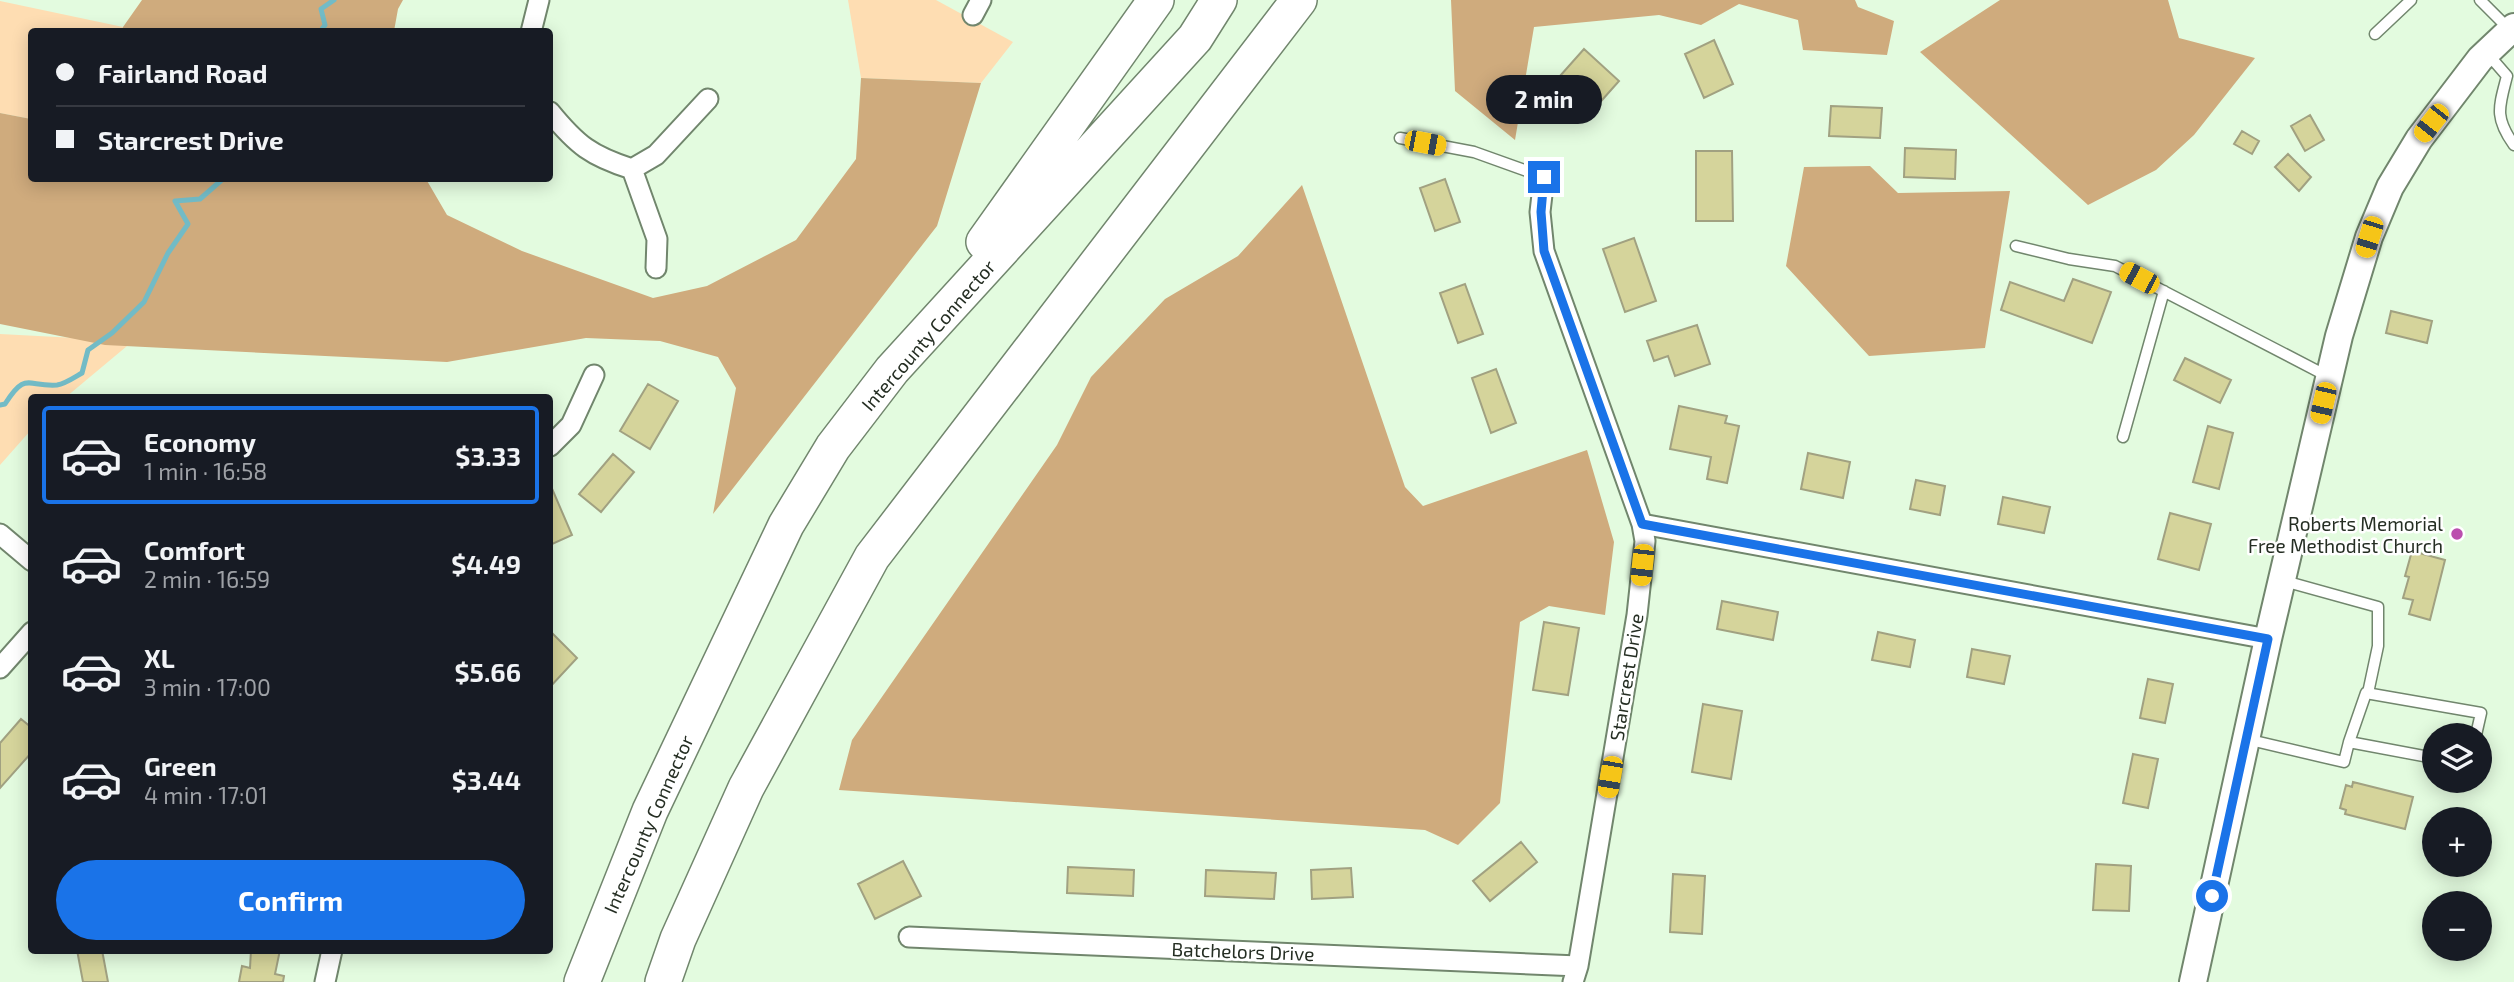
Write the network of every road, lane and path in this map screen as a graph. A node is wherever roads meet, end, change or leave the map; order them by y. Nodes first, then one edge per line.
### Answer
1 (539, 0) edge
2 (1156, 0) edge
3 (1219, 0) edge
4 (1301, 0) edge
5 (2411, 0) edge
6 (2480, 0) edge
7 (532, 28) edge
8 (2512, 29) edge
9 (2375, 34) dead end
10 (2487, 52) junction
11 (708, 99) dead end
12 (553, 116) edge
13 (1400, 138) dead end
14 (2514, 145) edge
15 (632, 169) junction
16 (1544, 177) joint
17 (2016, 246) dead end
18 (656, 268) dead end
19 (2164, 291) junction
20 (892, 370) junction
21 (594, 375) dead end
22 (2329, 377) junction
23 (2123, 437) dead end
24 (553, 443) edge
25 (1642, 524) junction
26 (0, 534) edge
27 (28, 558) edge
28 (2282, 580) junction
29 (28, 636) edge
30 (2268, 639) junction
31 (0, 668) edge
32 (2368, 694) junction
33 (2479, 723) edge
34 (2246, 739) junction
35 (2350, 743) junction
36 (2422, 756) edge
37 (909, 937) dead end
38 (331, 954) edge
39 (1575, 974) edge
40 (325, 982) edge
41 (582, 982) edge
42 (663, 982) edge
43 (2193, 982) edge

1 - 7 street
2 - 20 highway
3 - 20 highway, Intercounty Connector
4 - 42 highway
5 - 9 lane
6 - 8 lane
8 - 10 main road
10 - 14 lane
10 - 22 main road
11 - 15 street
12 - 15 street
13 - 16 lane
15 - 18 street
16 - 25 street, Starcrest Drive
17 - 19 lane
19 - 22 lane
19 - 23 lane
20 - 41 highway, Intercounty Connector
21 - 24 street
22 - 28 main road
25 - 30 street
25 - 39 street, Starcrest Drive
26 - 27 street
28 - 30 main road
28 - 32 lane
29 - 31 street
30 - 34 main road
32 - 33 lane
32 - 35 lane
34 - 35 lane
34 - 43 main road
35 - 36 lane
37 - 39 street, Batchelors Drive
38 - 40 street

